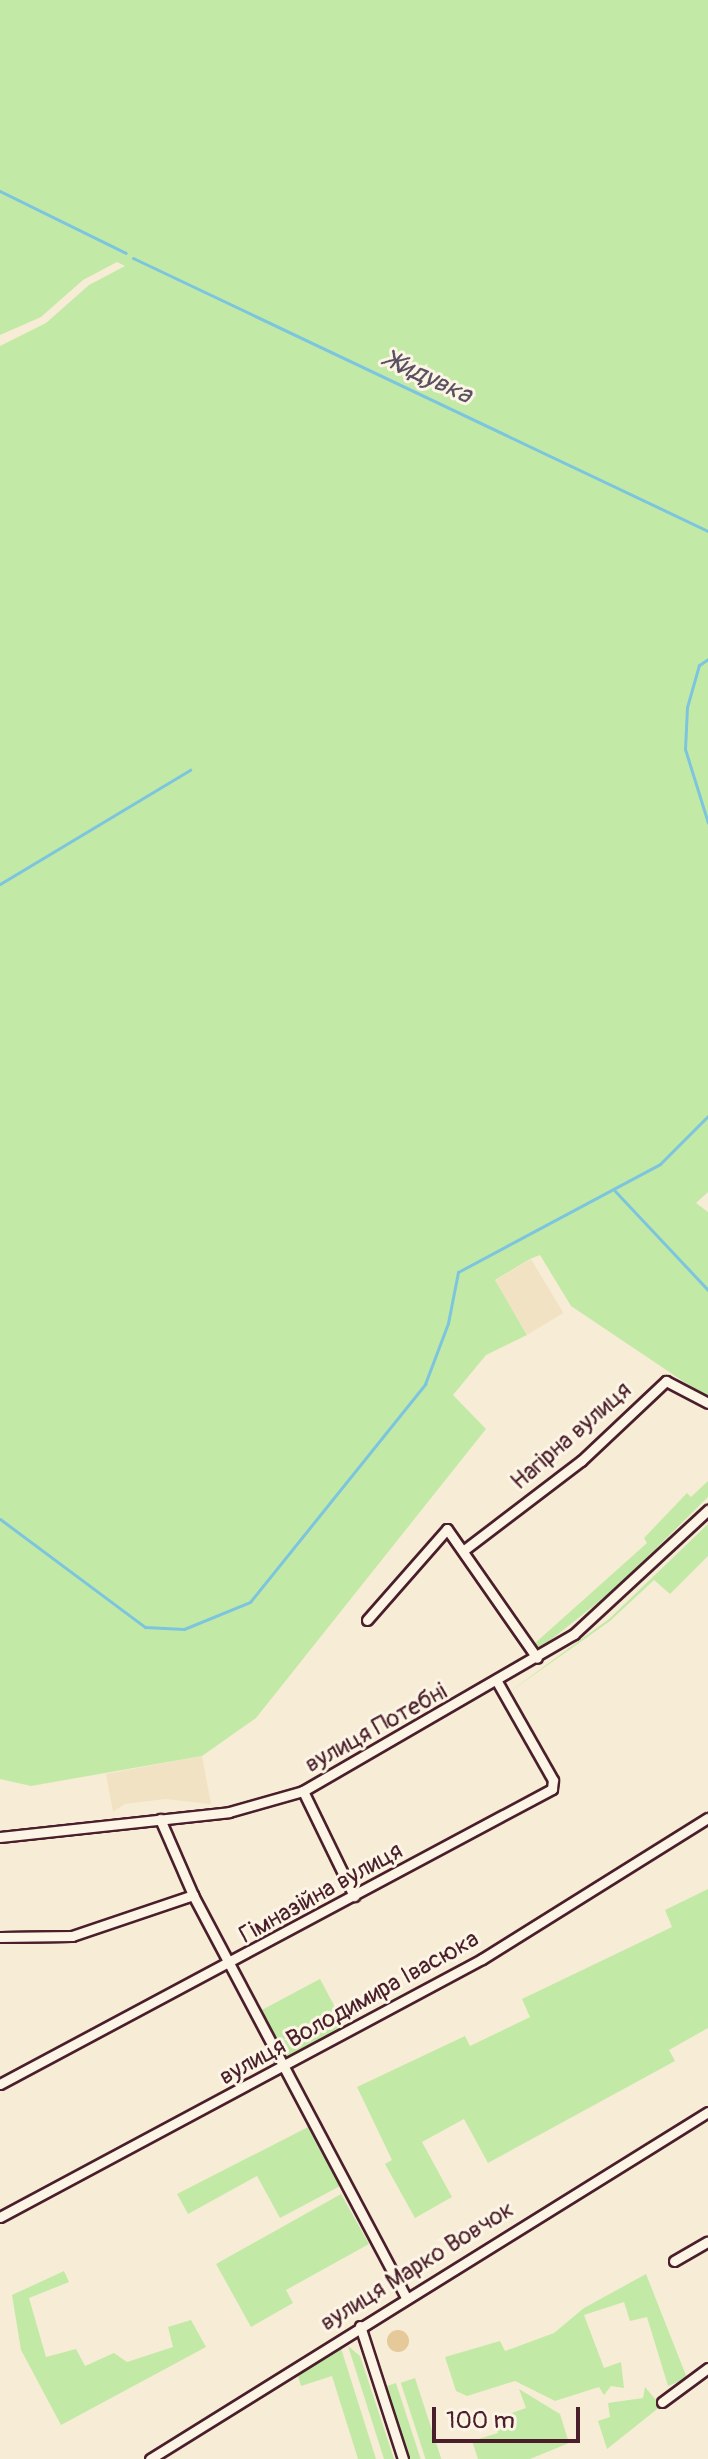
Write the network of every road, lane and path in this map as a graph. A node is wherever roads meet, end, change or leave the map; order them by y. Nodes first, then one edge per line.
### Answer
1 (708, 1403) edge
2 (708, 1510) edge
3 (464, 1550) junction
4 (367, 1620) dead end
5 (537, 1658) junction
6 (498, 1683) junction
7 (303, 1791) junction
8 (708, 1818) edge
9 (160, 1819) junction
10 (0, 1837) edge
11 (193, 1895) junction
12 (354, 1896) junction
13 (0, 1937) edge
14 (230, 1966) junction
15 (283, 2067) junction
16 (0, 2084) edge
17 (708, 2112) edge
18 (0, 2217) edge
19 (708, 2241) edge
20 (674, 2261) dead end
21 (405, 2295) junction
22 (360, 2326) junction
23 (708, 2368) edge
24 (662, 2402) dead end
25 (150, 2459) edge
26 (403, 2459) edge

1 - 3 street, Нагірна вулиця
2 - 5 street, вулиця Потебні
3 - 4 street
3 - 5 street
5 - 6 street, вулиця Потебні
6 - 7 street, вулиця Потебні
6 - 12 street, Гімназійна вулиця
7 - 9 street, вулиця Потебні
7 - 12 street
8 - 15 street, вулиця Володимира Івасюка
9 - 10 street, вулиця Потебні
9 - 11 street
11 - 13 street
11 - 14 street
12 - 14 street, Гімназійна вулиця
14 - 15 street
14 - 16 street, Гімназійна вулиця
15 - 18 street, вулиця Володимира Івасюка
15 - 21 street
17 - 21 street, вулиця Марко Вовчок
19 - 20 street
21 - 22 street, вулиця Марко Вовчок
22 - 25 street, вулиця Марко Вовчок
22 - 26 street
23 - 24 street

